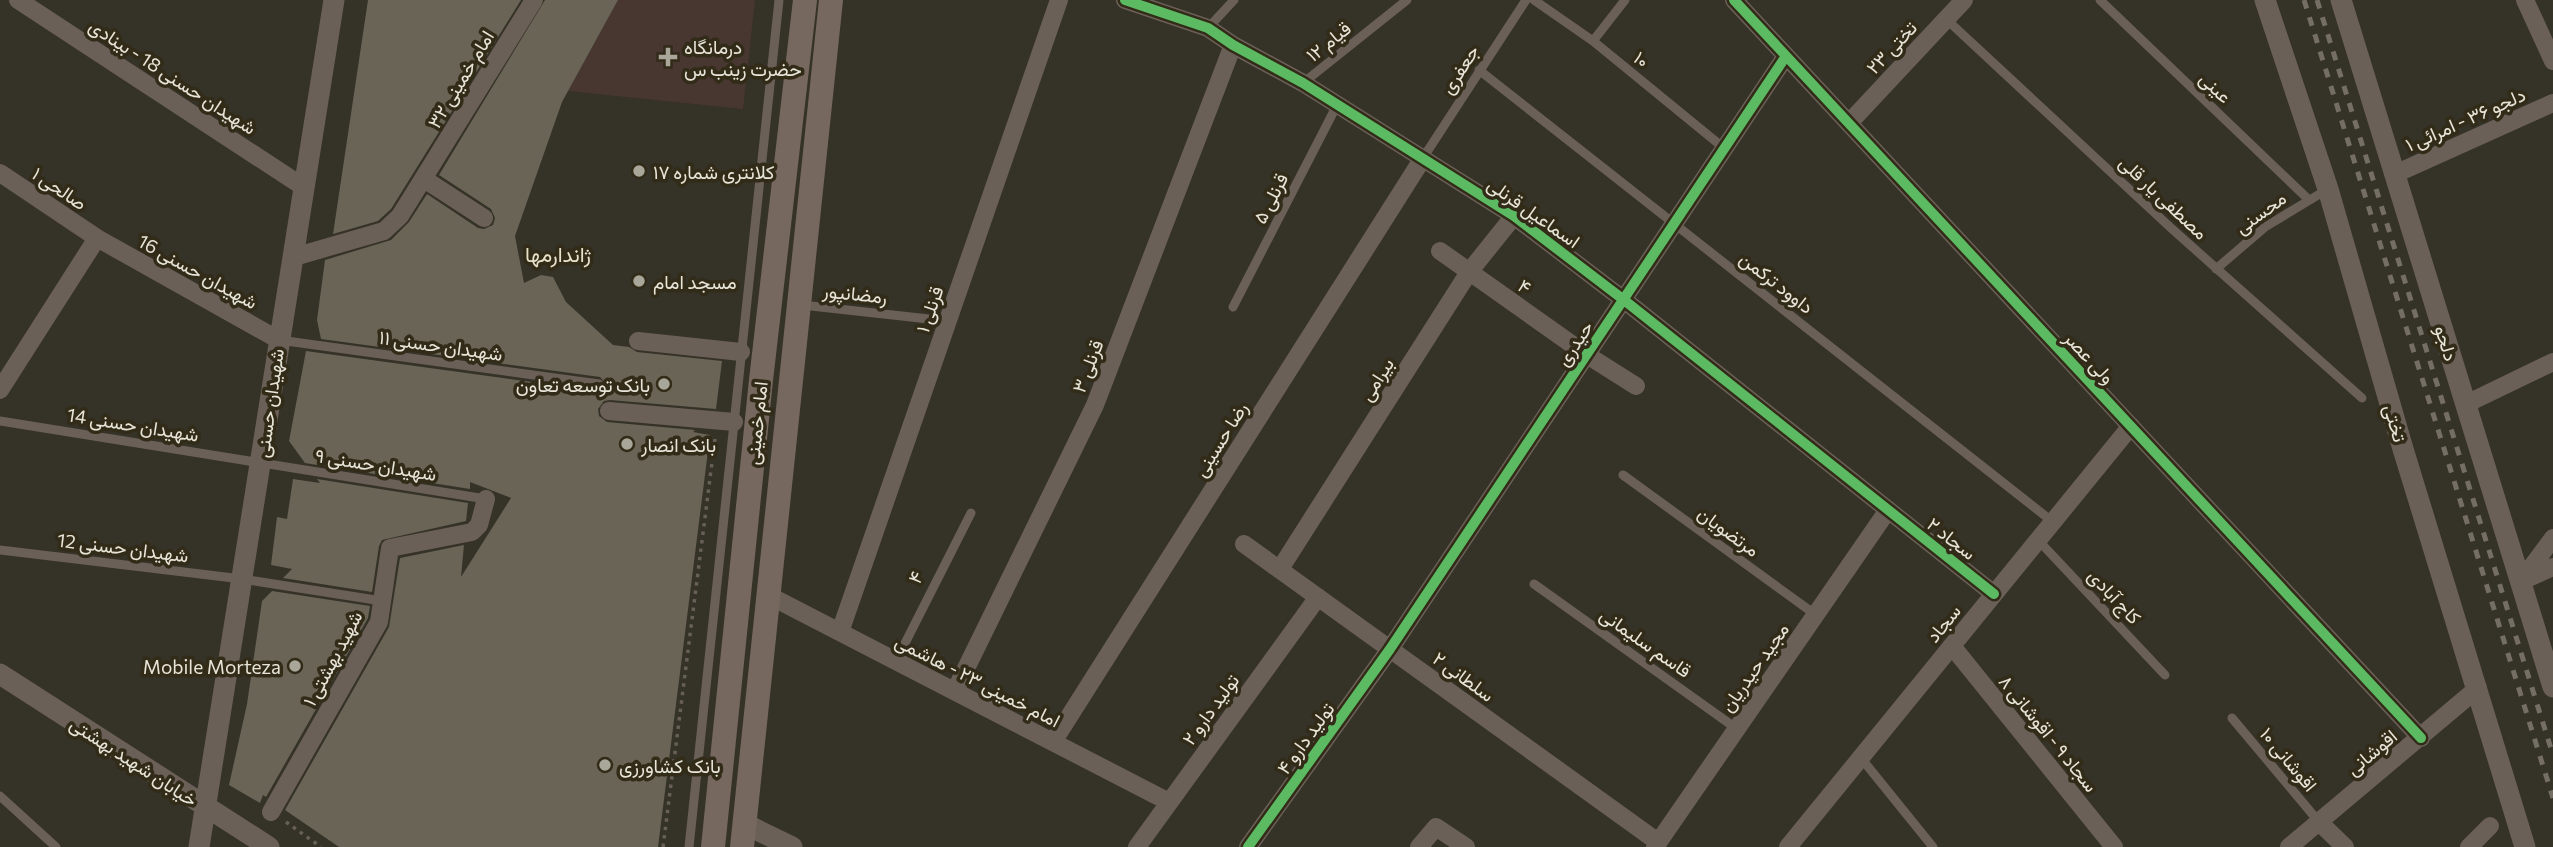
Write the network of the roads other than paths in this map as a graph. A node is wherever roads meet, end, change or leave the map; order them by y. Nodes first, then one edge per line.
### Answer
1 (18, 0) edge
2 (534, 0) edge
3 (779, 0) edge
4 (805, 0) edge
5 (831, 0) edge
6 (1059, 0) edge
7 (1125, 0) edge
8 (1234, 0) edge
9 (1407, 0) edge
10 (1526, 0) edge
11 (1534, 0) edge
12 (1625, 0) edge
13 (1734, 0) edge
14 (1964, 0) edge
15 (2101, 0) edge
16 (2265, 0) edge
17 (2341, 0) edge
18 (2525, 0) edge
19 (331, 4) edge
20 (1946, 19) junction
21 (1208, 28) junction
22 (1592, 41) junction
23 (1233, 45) junction
24 (1786, 56) junction
25 (2553, 61) edge
26 (1479, 70) junction
27 (1303, 83) junction
28 (2553, 103) edge
29 (1337, 105) junction
30 (1849, 123) junction
31 (1725, 149) junction
32 (1423, 158) junction
33 (0, 173) edge
34 (2395, 174) junction
35 (424, 180) junction
36 (305, 188) junction
37 (2328, 189) junction
38 (2308, 199) junction
39 (1514, 216) junction
40 (484, 218) dead end
41 (1675, 224) junction
42 (97, 239) junction
43 (1440, 251) dead end
44 (294, 257) junction
45 (2216, 269) junction
46 (1469, 272) junction
47 (1624, 300) junction
48 (800, 305) junction
49 (1233, 307) dead end
50 (947, 321) junction
51 (279, 340) junction
52 (638, 341) dead end
53 (741, 352) junction
54 (1587, 355) junction
55 (2553, 362) edge
56 (3, 378) edge
57 (599, 384) dead end
58 (1636, 386) dead end
59 (2362, 398) dead end
60 (2466, 404) junction
61 (609, 411) dead end
62 (0, 421) edge
63 (726, 421) junction
64 (2131, 426) junction
65 (260, 463) junction
66 (1623, 475) dead end
67 (486, 499) joint
68 (1888, 510) junction
69 (971, 513) dead end
70 (2053, 522) junction
71 (2553, 538) edge
72 (2039, 540) junction
73 (1244, 544) dead end
74 (0, 550) edge
75 (2553, 567) edge
76 (1280, 569) junction
77 (242, 579) junction
78 (2521, 581) junction
79 (1534, 584) dead end
80 (1994, 594) junction
81 (768, 595) junction
82 (1318, 597) junction
83 (382, 601) junction
84 (1816, 615) junction
85 (840, 632) junction
86 (1952, 646) junction
87 (1391, 649) junction
88 (2548, 654) edge
89 (896, 661) junction
90 (0, 674) edge
91 (2165, 675) dead end
92 (2553, 687) edge
93 (2478, 688) junction
94 (955, 691) junction
95 (2232, 718) dead end
96 (1737, 729) junction
97 (2421, 738) junction
98 (1053, 742) junction
99 (1861, 758) junction
100 (0, 796) edge
101 (1169, 802) junction
102 (205, 806) junction
103 (271, 811) road end
104 (2319, 822) junction
105 (2490, 826) dead end
106 (744, 835) edge
107 (1657, 845) edge
108 (56, 847) edge
109 (200, 847) edge
110 (269, 847) edge
111 (689, 847) edge
112 (713, 847) edge
113 (792, 847) edge
114 (1136, 847) edge
115 (1248, 847) edge
116 (1419, 847) edge
117 (1466, 847) edge
118 (1788, 847) edge
119 (1933, 847) edge
120 (2114, 847) edge
121 (2289, 847) edge
122 (2345, 847) edge
123 (2469, 847) edge
124 (2525, 847) edge

1 - 36 street, شهیدان حسنی 18 - بینادی
2 - 35 street, امام خمینی ۳۲
3 - 53 lane, امام خمینی
4 - 112 main road, امام خمینی
5 - 48 main road, امام خمینی
6 - 50 street, قرنلی ۱
7 - 21 street, اسماعیل قرنلی
8 - 21 lane
9 - 27 lane, ۱۲ قیام
10 - 26 lane, جعفری
11 - 22 lane, ۱۰
12 - 22 lane
13 - 24 street, ولی عصر
14 - 20 street, تختی ۲۳
15 - 38 lane, عینی
16 - 37 street, تختی
17 - 34 street, دلجو
18 - 25 street
19 - 36 street, شهیدان حسنی
20 - 30 street, تختی ۲۳
20 - 45 lane, مصطفی یار قلی
21 - 23 street, اسماعیل قرنلی
22 - 31 lane, ۱۰
23 - 27 street, اسماعیل قرنلی
23 - 94 street, قرنلی ۳
24 - 30 street, ولی عصر
24 - 31 street, حیدری
26 - 32 lane, جعفری
26 - 41 lane, داوود ترکمن
27 - 29 street, اسماعیل قرنلی
28 - 34 street, دلجو ۳۶ - امرائی ۱
29 - 32 street, اسماعیل قرنلی
29 - 49 lane, قرنلی ۵
30 - 64 street, ولی عصر
31 - 41 street, حیدری
32 - 39 street, اسماعیل قرنلی
32 - 98 street, رضا حسینی
33 - 42 street, صالحی ۱
34 - 60 street, دلجو
35 - 40 street
35 - 44 street, امام خمینی ۳۲
36 - 44 street, شهیدان حسنی
37 - 38 lane, محسنی
37 - 93 street, تختی
38 - 45 lane, محسنی
39 - 46 street, بیرامی
39 - 47 street, اسماعیل قرنلی
41 - 47 street, حیدری
41 - 70 lane, داوود ترکمن
42 - 51 street, شهیدان حسنی 16
42 - 56 street
43 - 46 street, ۴
44 - 51 street, شهیدان حسنی
45 - 59 lane, مصطفی یار قلی
46 - 54 street, ۴
46 - 76 street, بیرامی
47 - 54 street, حیدری
47 - 68 street, اسماعیل قرنلی
48 - 50 lane, رمضانپور
48 - 81 main road, امام خمینی
50 - 85 street, قرنلی ۱
51 - 57 lane, شهیدان حسنی ۱۱
51 - 65 street, شهیدان حسنی
52 - 53 street
53 - 63 lane, امام خمینی
54 - 58 street, ۴
54 - 87 street, حیدری
55 - 60 street
60 - 78 street, دلجو
61 - 63 street
62 - 65 lane, شهیدان حسنی 14
63 - 111 lane, امام خمینی
64 - 70 street, سجاد
64 - 97 street, ولی عصر
65 - 67 lane, شهیدان حسنی ۹
65 - 77 street, شهیدان حسنی
66 - 84 lane, مرتضویان
67 - 83 street, شهید بهشتی ۱
68 - 80 street, سجاد ۲
68 - 84 street, مجید حیدریان
69 - 89 lane, ۴
70 - 72 street, سجاد
71 - 78 street
72 - 80 street, سجاد
72 - 91 lane, کاج آبادی
73 - 76 street, ۲ سلطانی
74 - 77 lane, شهیدان حسنی 12
75 - 78 street
76 - 82 street, ۲ سلطانی
77 - 83 lane, شهیدان حسنی 12
77 - 102 street, شهیدان حسنی
78 - 88 street, دلجو
79 - 96 lane, قاسم سلیمانی
80 - 86 street, سجاد
81 - 85 street, امام خمینی ۲۳ - هاشمی
81 - 106 main road, امام خمینی
82 - 87 street, ۲ سلطانی
82 - 101 street, تولید دارو ۲
83 - 103 street, شهید بهشتی ۱
84 - 96 street, مجید حیدریان
85 - 89 street, امام خمینی ۲۳ - هاشمی
86 - 99 street, سجاد
86 - 120 street, سجاد ۹ - اقوشانی ۸
87 - 107 street, ۲ سلطانی
87 - 115 street, تولید دارو ۴
88 - 92 street, دلجو
89 - 94 street, امام خمینی ۲۳ - هاشمی
90 - 102 street, خیابان شهید بهشتی
93 - 97 street, اقوشانی
93 - 124 street, تختی
94 - 98 street, امام خمینی ۲۳ - هاشمی
95 - 104 lane, اقوشانی ۱۰
96 - 107 street, مجید حیدریان
97 - 104 street, اقوشانی
98 - 101 street, امام خمینی ۲۳ - هاشمی
99 - 118 street, سجاد
99 - 119 lane
100 - 108 lane
101 - 114 street, تولید دارو ۲
102 - 109 street, شهیدان حسنی
102 - 110 street, خیابان شهید بهشتی
104 - 121 street, اقوشانی
104 - 122 street
105 - 123 street
106 - 113 street
116 - 117 street

